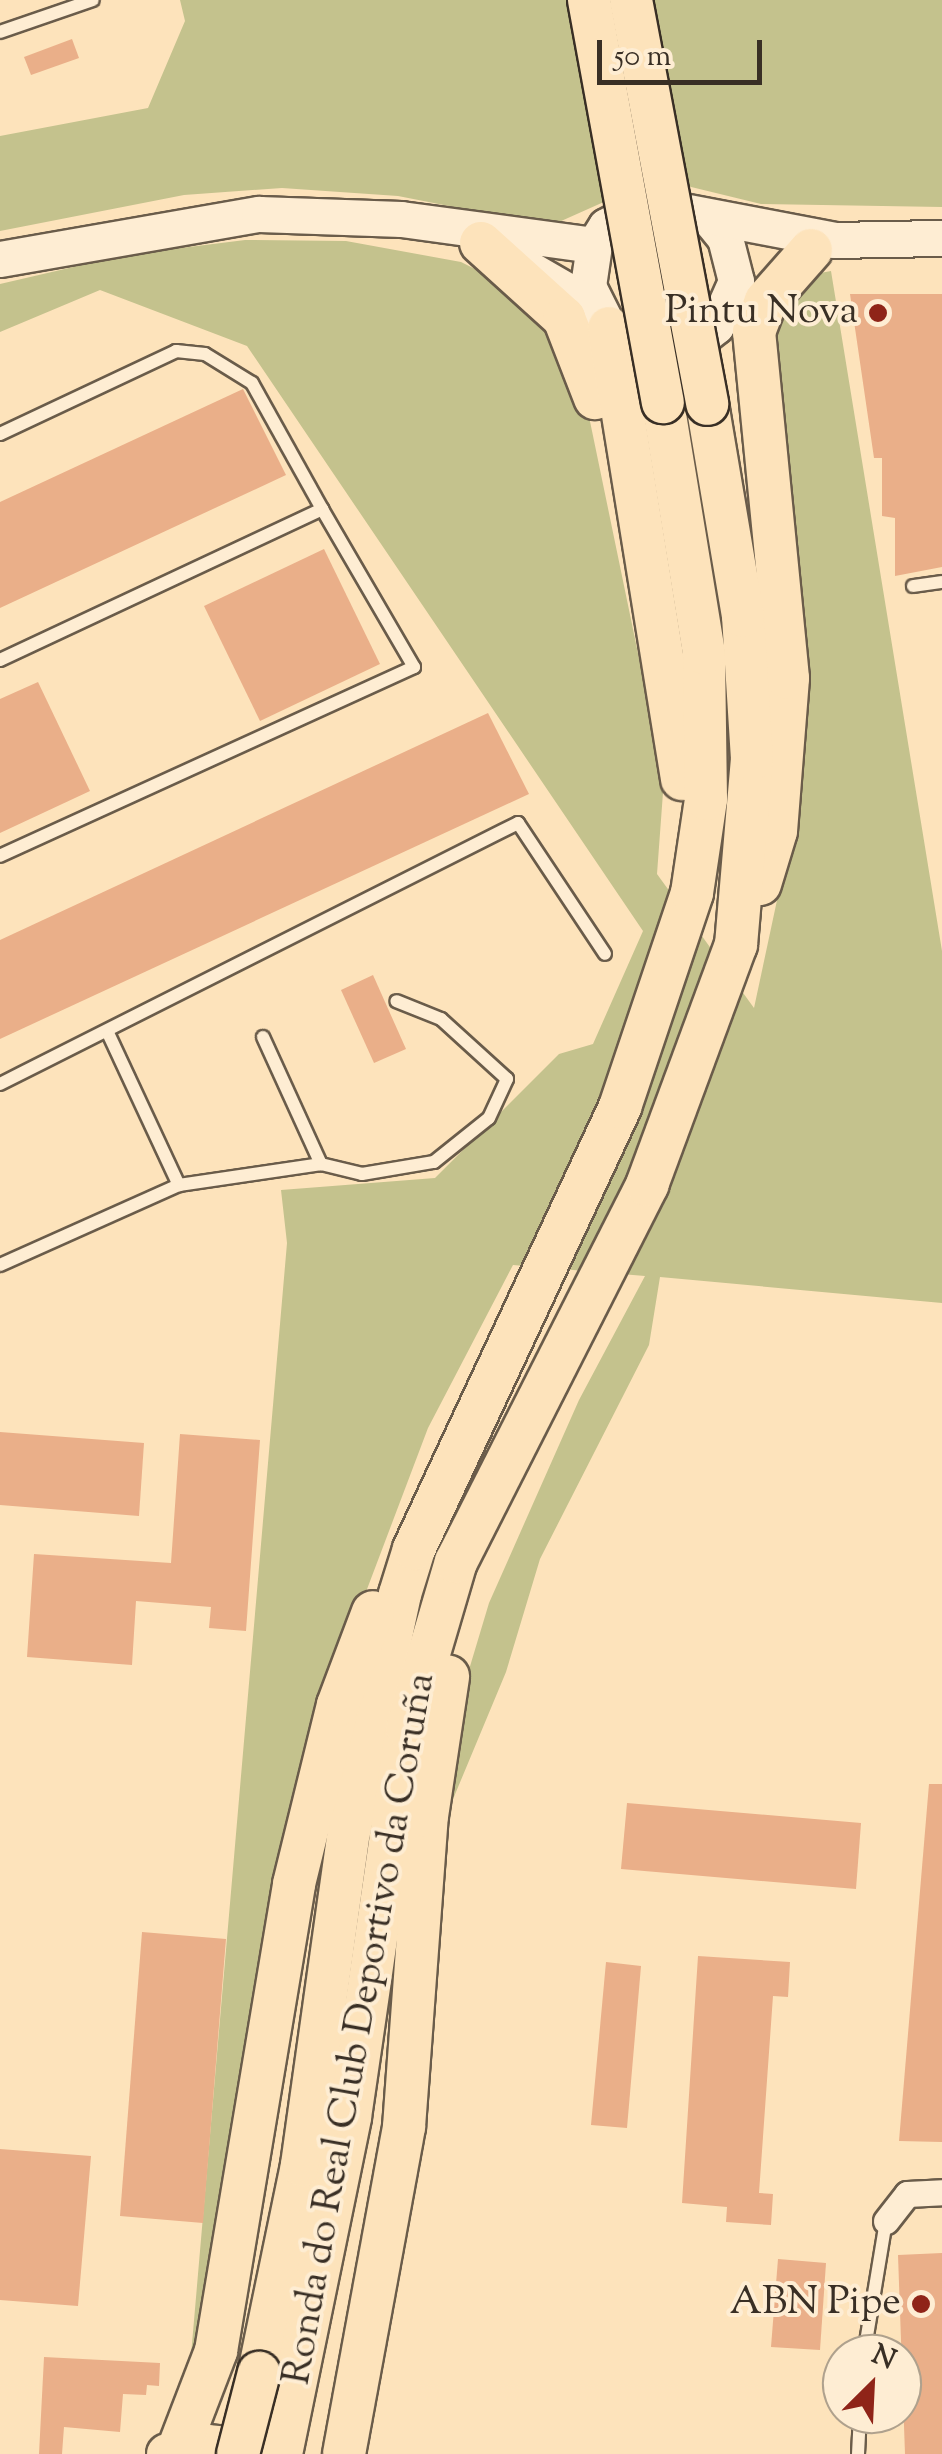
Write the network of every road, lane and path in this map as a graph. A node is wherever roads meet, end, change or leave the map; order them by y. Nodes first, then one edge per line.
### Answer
1 (93, 0) edge
2 (589, 0) edge
3 (631, 0) edge
4 (0, 32) edge
5 (711, 221) junction
6 (467, 236) junction
7 (942, 238) edge
8 (594, 245) junction
9 (823, 245) junction
10 (0, 258) edge
11 (732, 294) junction
12 (601, 317) junction
13 (0, 434) edge
14 (628, 480) junction
15 (322, 510) junction
16 (774, 530) junction
17 (942, 582) edge
18 (913, 586) dead end
19 (0, 660) edge
20 (0, 856) edge
21 (736, 945) junction
22 (605, 954) dead end
23 (660, 998) junction
24 (396, 1001) dead end
25 (108, 1034) junction
26 (264, 1036) dead end
27 (0, 1084) edge
28 (321, 1164) junction
29 (179, 1184) junction
30 (0, 1265) edge
31 (506, 1460) junction
32 (414, 1549) junction
33 (942, 2192) edge
34 (886, 2221) joint
35 (867, 2334) edge
36 (172, 2452) edge
37 (238, 2454) edge
38 (280, 2454) edge
39 (344, 2454) edge

1 - 4 lane
2 - 23 highway, Ronda do Real Club Deportivo da Coruña, bridge
3 - 21 highway, Ronda do Real Club Deportivo da Coruña, bridge
5 - 8 main road
5 - 9 main road
5 - 11 main road
6 - 8 main road
6 - 10 main road
6 - 12 main road
6 - 14 highway
7 - 9 main road
8 - 12 main road
9 - 11 main road
9 - 16 highway
11 - 12 main road
11 - 16 highway
12 - 14 highway
13 - 15 lane
14 - 23 highway
15 - 19 lane
15 - 20 lane
16 - 21 highway
17 - 18 lane
21 - 31 highway, Ronda do Real Club Deportivo da Coruña
22 - 25 lane
23 - 32 highway, Ronda do Real Club Deportivo da Coruña
24 - 28 lane
25 - 27 lane
25 - 29 lane
26 - 28 lane
28 - 29 lane
29 - 30 lane
31 - 38 highway, Ronda do Real Club Deportivo da Coruña
31 - 39 highway
32 - 36 highway
32 - 37 highway, Ronda do Real Club Deportivo da Coruña, bridge
33 - 34 street
34 - 35 lane
36 - 38 main road

